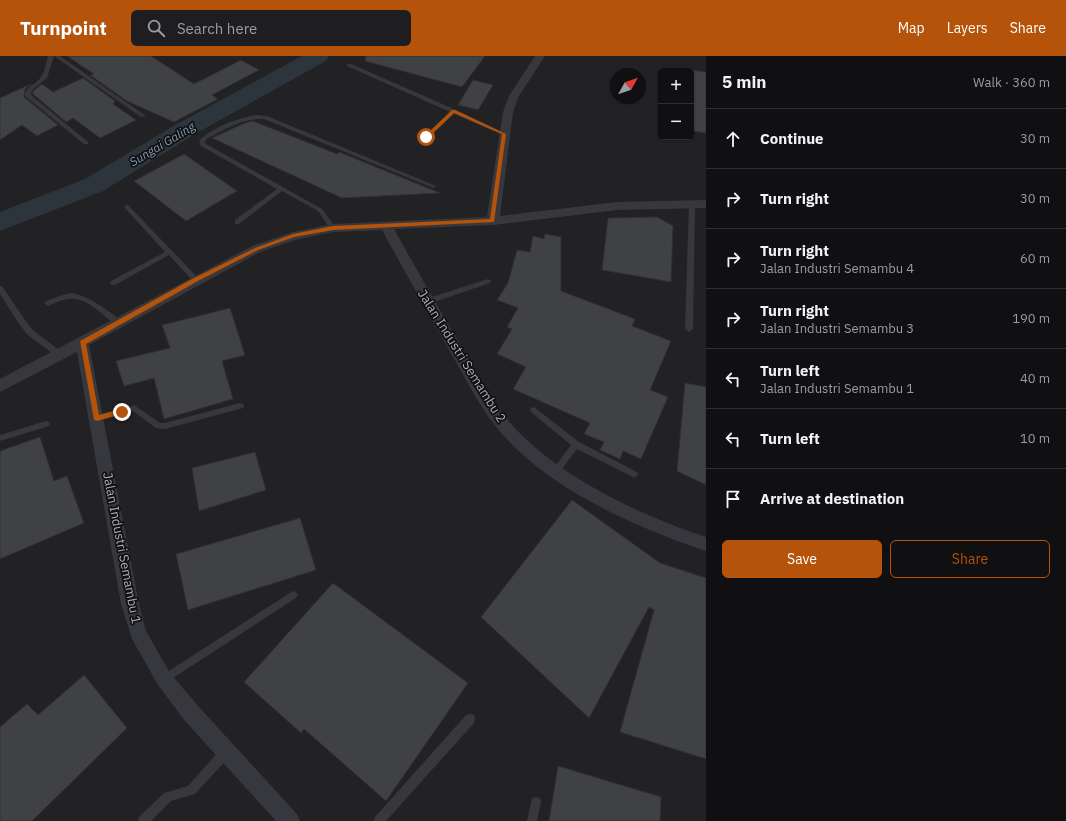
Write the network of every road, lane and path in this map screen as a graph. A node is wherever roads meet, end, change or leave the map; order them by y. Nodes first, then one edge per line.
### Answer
1 (51, 56) edge
2 (57, 56) edge
3 (540, 56) edge
4 (349, 65) dead end
5 (454, 111) junction
6 (143, 116) dead end
7 (504, 134) junction
8 (426, 137) dead end
9 (86, 143) dead end
10 (433, 186) dead end
11 (281, 189) junction
12 (692, 204) junction
13 (706, 204) edge
14 (128, 207) dead end
15 (492, 221) junction
16 (237, 222) dead end
17 (386, 226) junction
18 (333, 228) junction
19 (170, 252) junction
20 (196, 280) junction
21 (488, 281) dead end
22 (113, 283) dead end
23 (0, 288) edge
24 (428, 301) junction
25 (48, 303) dead end
26 (119, 323) junction
27 (689, 329) dead end
28 (82, 343) junction
29 (60, 355) junction
30 (0, 386) edge
31 (240, 406) dead end
32 (534, 410) dead end
33 (97, 418) junction
34 (46, 424) dead end
35 (0, 438) edge
36 (576, 444) junction
37 (556, 471) junction
38 (634, 474) dead end
39 (706, 544) edge
40 (293, 595) dead end
41 (164, 679) junction
42 (470, 719) dead end
43 (226, 752) junction
44 (536, 802) dead end
45 (143, 821) edge
46 (290, 821) edge
47 (379, 821) edge
48 (532, 821) edge

1 - 9 lane
2 - 6 lane
3 - 7 street
4 - 5 lane
5 - 7 lane
5 - 8 lane
7 - 15 street
10 - 11 lane
11 - 16 lane
11 - 18 lane
12 - 13 street
12 - 15 street
12 - 27 lane
14 - 19 lane
15 - 17 street
17 - 18 street
17 - 24 street, Jalan Industri Semambu 2
18 - 20 street
19 - 20 lane
19 - 22 lane
20 - 26 street
21 - 24 lane
23 - 29 lane
24 - 37 street, Jalan Industri Semambu 2
25 - 26 lane
26 - 28 street
28 - 29 street
28 - 33 street, Jalan Industri Semambu 1
29 - 30 street
31 - 33 lane
32 - 36 lane
33 - 41 street, Jalan Industri Semambu 1
34 - 35 lane
36 - 37 lane
36 - 38 lane
37 - 39 street, Jalan Industri Semambu 2
40 - 41 lane
41 - 43 street, Jalan Industri Semambu 1
42 - 47 lane
43 - 45 lane
43 - 46 street, Jalan Industri Semambu 1
44 - 48 lane

